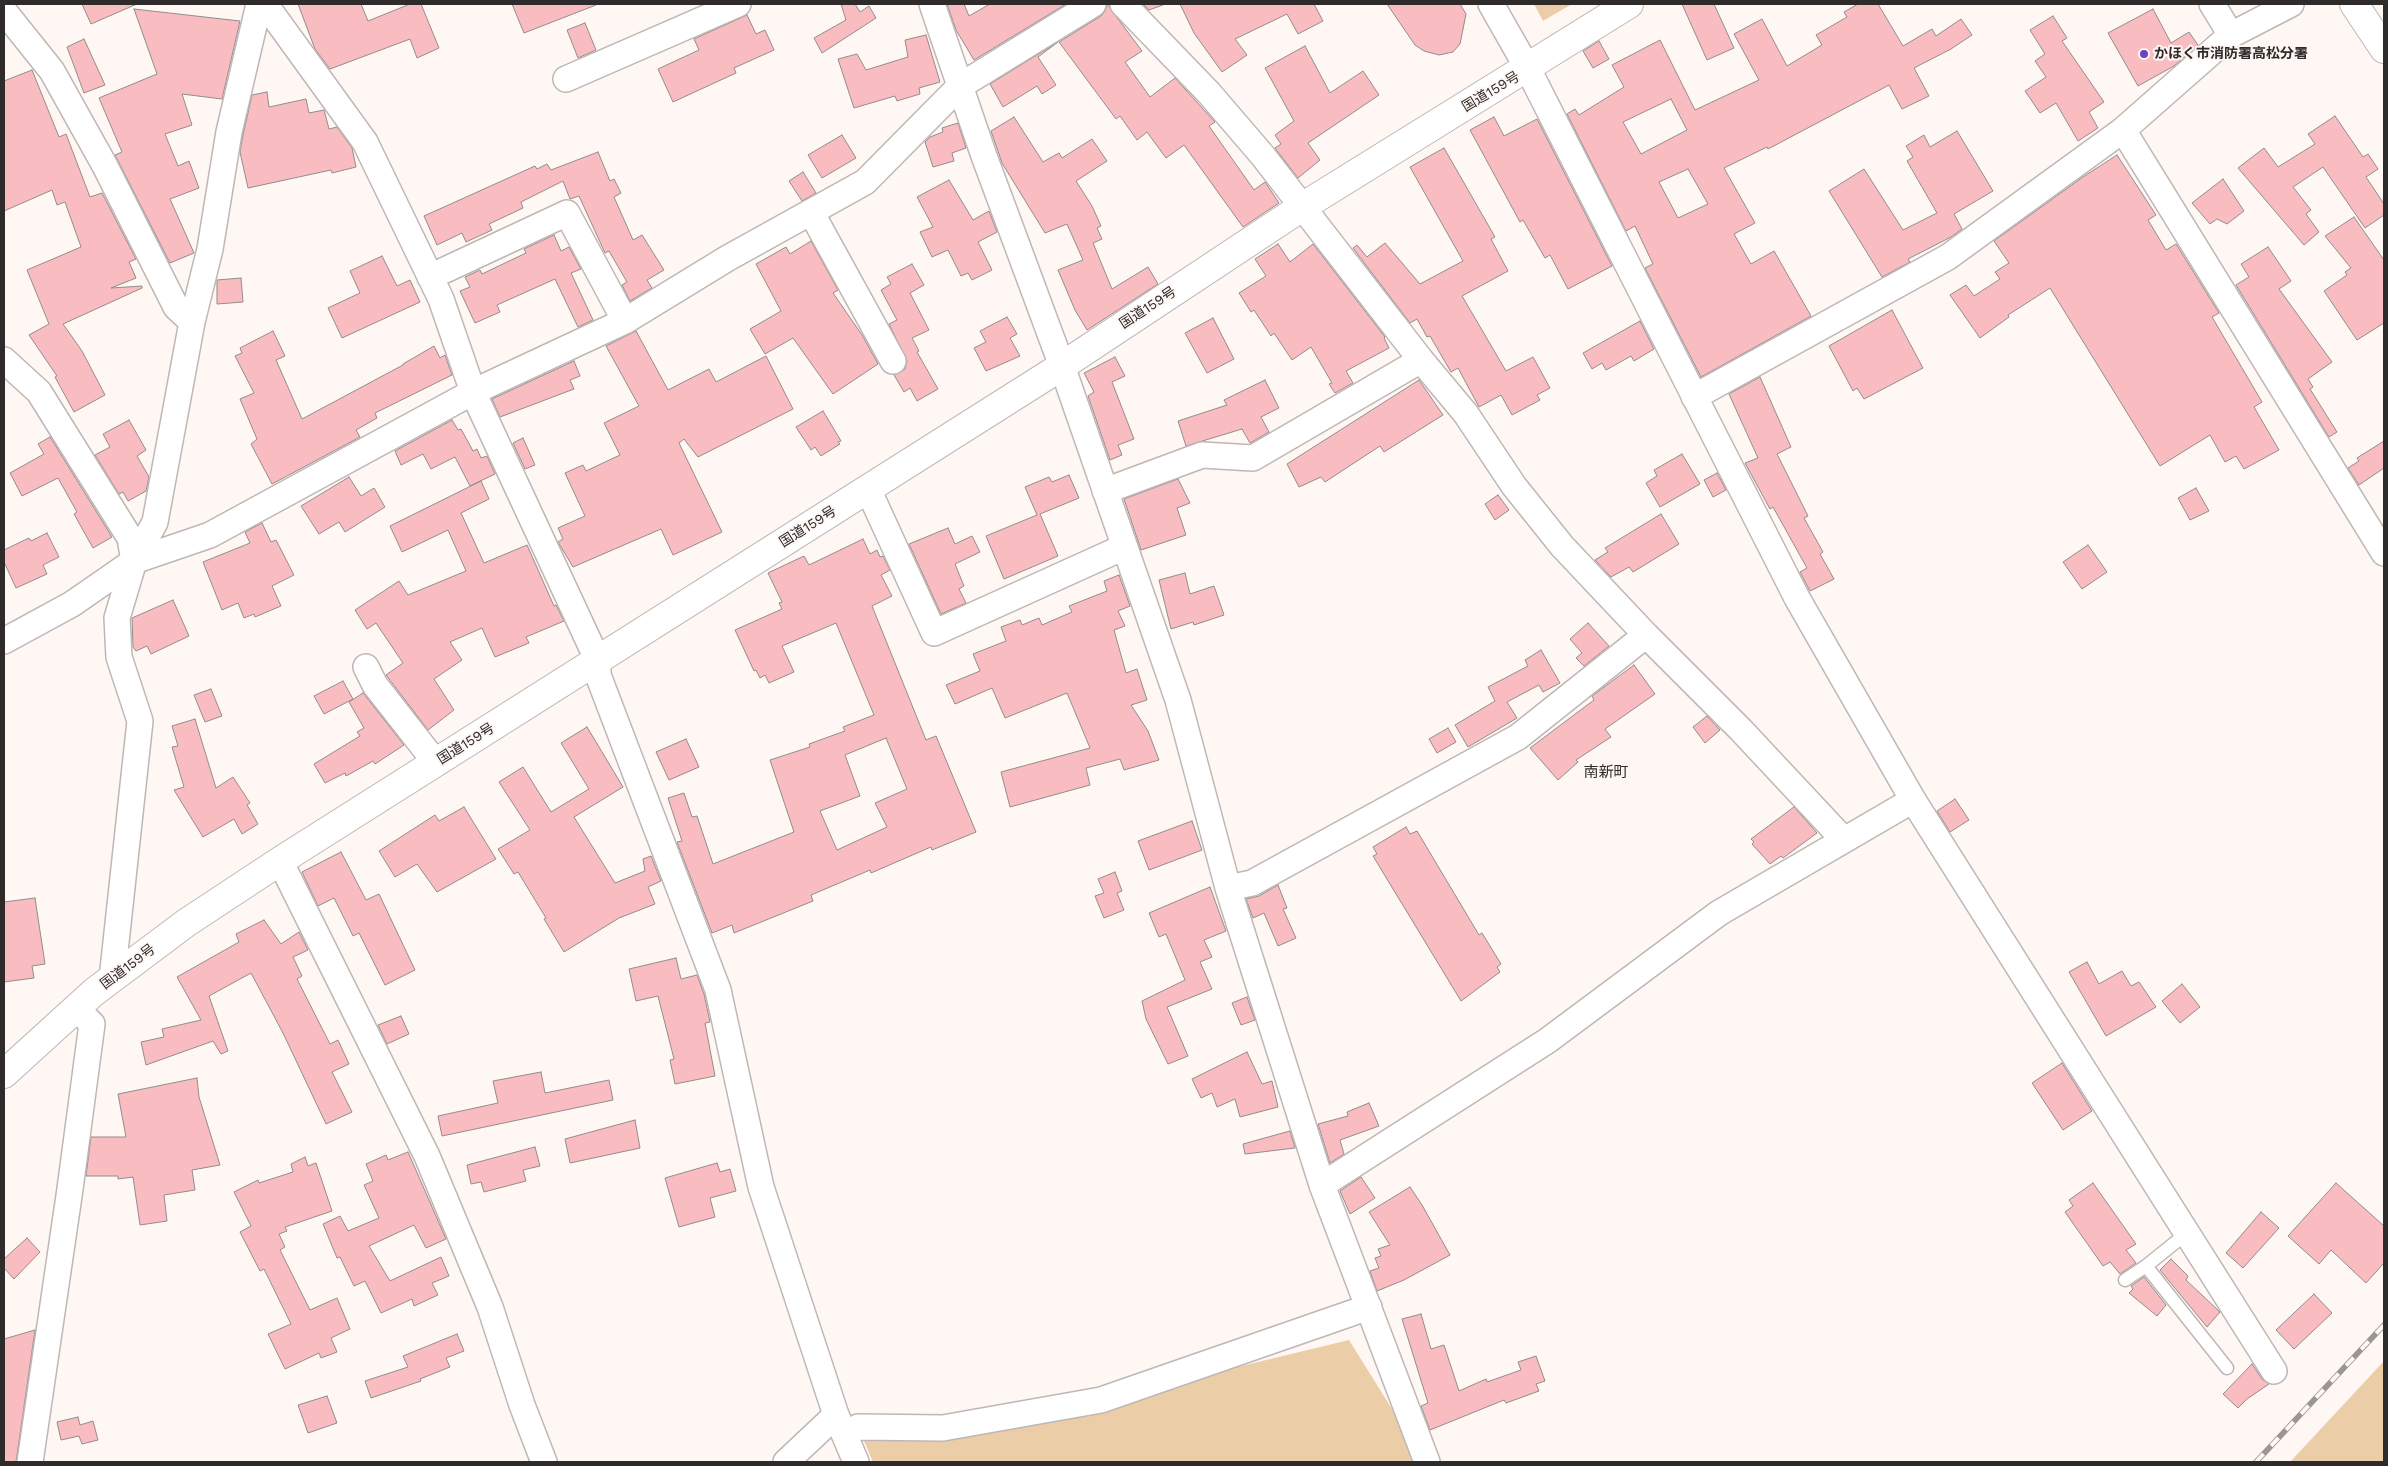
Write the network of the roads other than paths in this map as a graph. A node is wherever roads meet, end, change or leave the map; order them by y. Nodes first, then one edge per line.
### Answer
1 (259, 4) edge
2 (265, 4) edge
3 (738, 4) edge
4 (932, 4) edge
5 (1094, 4) edge
6 (1123, 4) edge
7 (1492, 4) edge
8 (1630, 4) edge
9 (2212, 4) edge
10 (2291, 4) edge
11 (2354, 4) edge
12 (4, 11) edge
13 (2231, 35) junction
14 (2384, 49) edge
15 (1528, 69) junction
16 (566, 79) dead end
17 (960, 86) junction
18 (2123, 130) junction
19 (1302, 207) junction
20 (811, 212) junction
21 (430, 277) junction
22 (624, 321) junction
23 (192, 322) junction
24 (1420, 360) junction
25 (894, 361) dead end
26 (1062, 366) junction
27 (8, 372) edge
28 (473, 392) junction
29 (1694, 396) junction
30 (868, 489) junction
31 (1105, 491) junction
32 (1124, 547) junction
33 (2384, 553) edge
34 (134, 560) junction
35 (1646, 635) junction
36 (4, 641) edge
37 (598, 661) junction
38 (366, 667) dead end
39 (436, 763) junction
40 (1913, 800) junction
41 (1843, 839) junction
42 (280, 861) junction
43 (1228, 888) junction
44 (112, 979) junction
45 (76, 1008) junction
46 (4, 1074) edge
47 (1322, 1185) junction
48 (2187, 1233) junction
49 (2146, 1266) junction
50 (2125, 1280) dead end
51 (1369, 1307) junction
52 (2228, 1368) dead end
53 (2274, 1371) dead end
54 (836, 1415) junction
55 (858, 1427) dead end
56 (30, 1462) edge
57 (544, 1462) edge
58 (786, 1462) edge
59 (856, 1462) edge
60 (1427, 1462) edge

1 - 23 street
2 - 21 street
3 - 16 street
4 - 17 street
5 - 17 street
6 - 19 street
7 - 15 street
8 - 15 main road, 国道159号
9 - 13 street
10 - 13 street
11 - 14 main road
12 - 23 street
13 - 18 street
15 - 19 main road, 国道159号
15 - 29 street
17 - 20 street
17 - 26 street
18 - 29 street
18 - 33 street
19 - 24 street
19 - 26 main road, 国道159号
20 - 22 street
20 - 25 street
21 - 22 street
21 - 28 street
22 - 28 street
23 - 34 street
24 - 31 street
24 - 35 street
26 - 30 main road, 国道159号
26 - 31 street
27 - 34 street
28 - 34 street
28 - 37 street
29 - 40 street
30 - 32 street
30 - 37 main road, 国道159号
31 - 32 street
32 - 43 street
34 - 36 street
34 - 44 street
35 - 41 street
35 - 43 street
37 - 39 main road, 国道159号
37 - 54 street
38 - 39 street
39 - 42 main road, 国道159号
40 - 41 street
40 - 48 street
41 - 47 street
42 - 44 main road, 国道159号
42 - 57 street
43 - 47 street
44 - 45 main road, 国道159号
45 - 46 main road, 国道159号
45 - 56 street
47 - 51 street
48 - 49 lane
48 - 53 street
49 - 50 lane
49 - 52 lane
51 - 55 street
51 - 60 street
54 - 58 street
54 - 59 street

